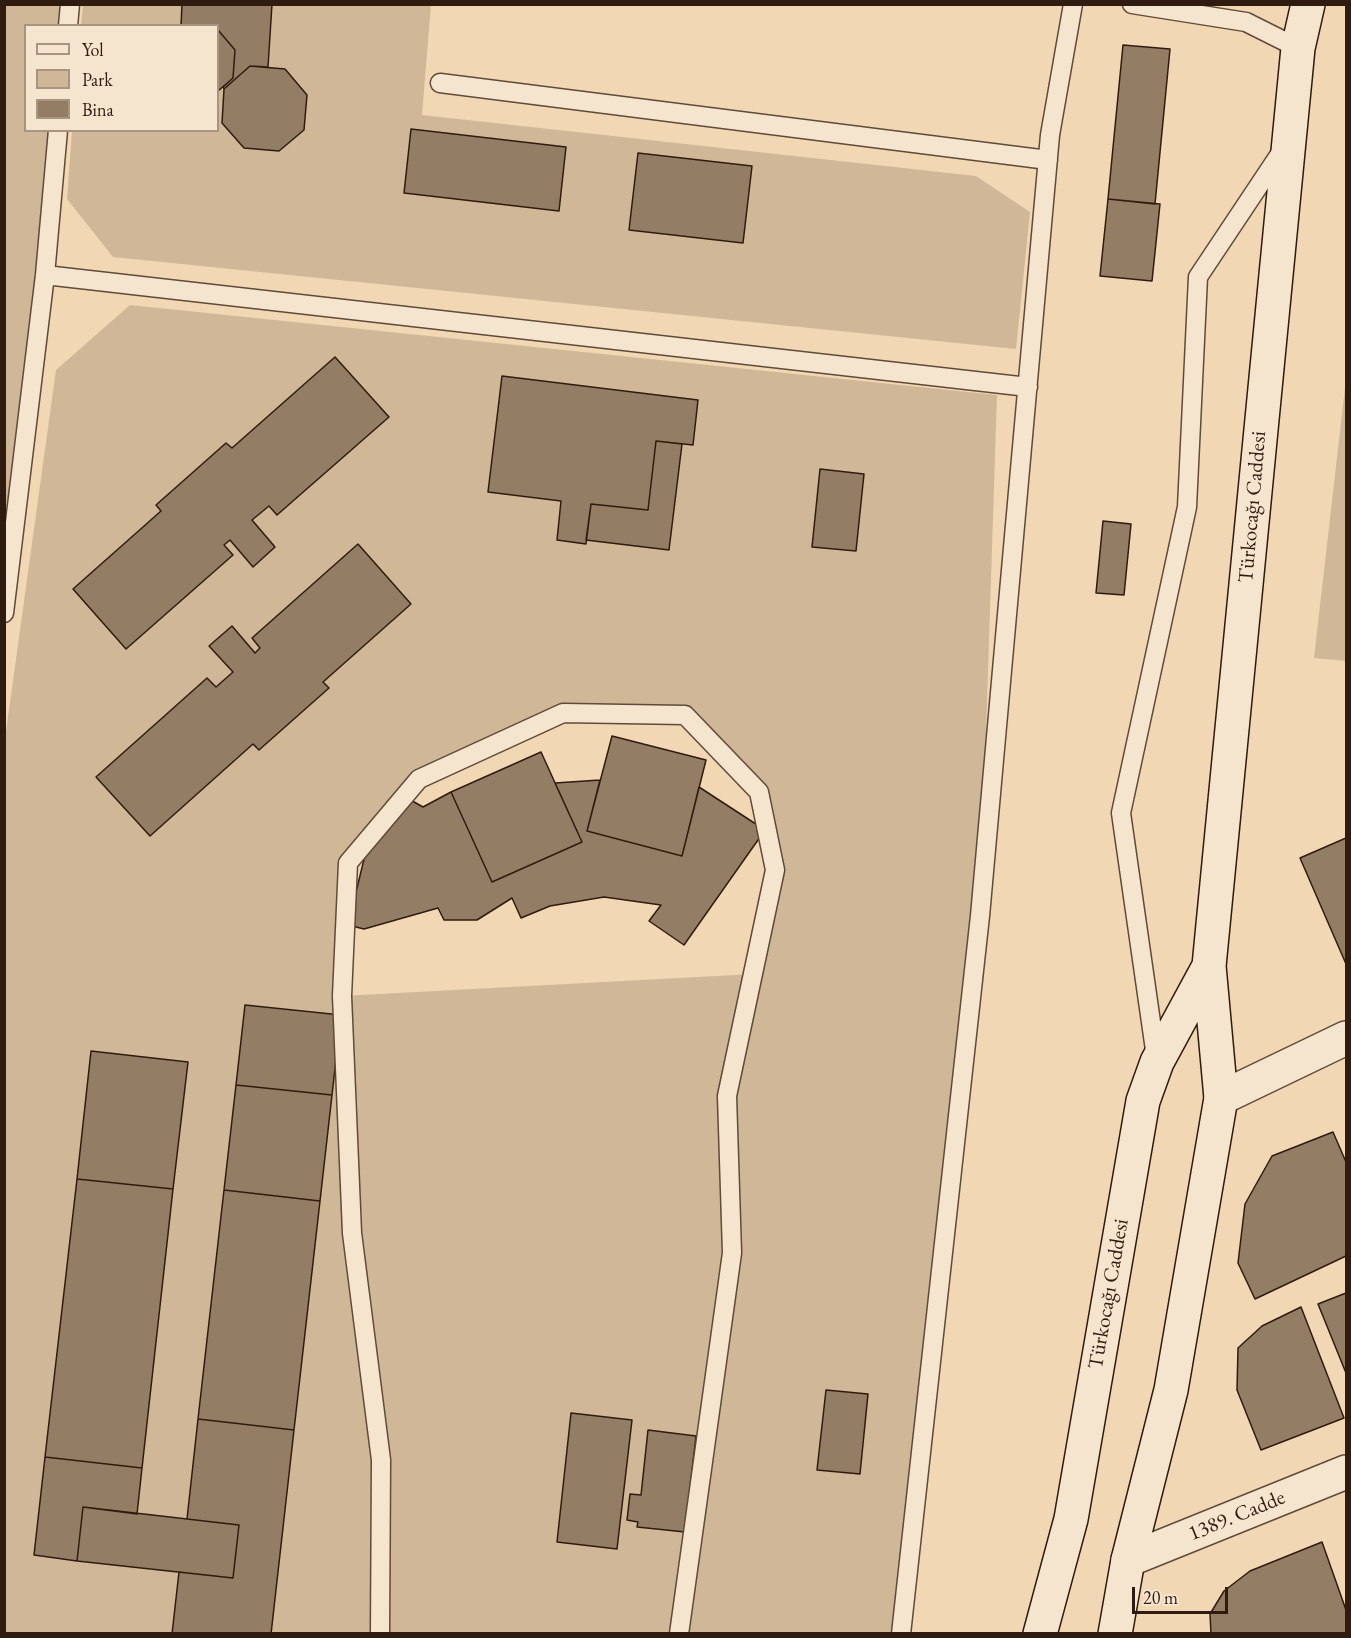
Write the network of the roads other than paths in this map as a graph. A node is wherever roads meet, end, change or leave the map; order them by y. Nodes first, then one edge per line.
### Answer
1 (70, 4) edge
2 (1073, 4) edge
3 (1132, 4) edge
4 (1297, 4) edge
5 (1308, 4) edge
6 (68, 24) edge
7 (1298, 48) junction
8 (440, 83) dead end
9 (58, 132) edge
10 (1289, 140) junction
11 (1048, 160) junction
12 (45, 276) junction
13 (1028, 387) junction
14 (8, 553) edge
15 (4, 613) edge
16 (1209, 966) junction
17 (1347, 1038) edge
18 (1157, 1062) junction
19 (1221, 1098) junction
20 (1347, 1472) edge
21 (1128, 1560) junction
22 (380, 1634) edge
23 (679, 1634) edge
24 (901, 1634) edge
25 (1040, 1634) edge
26 (1115, 1634) edge

1 - 6 lane
2 - 11 lane
3 - 7 lane
4 - 7 main road, Türkocağı Caddesi
5 - 7 main road, Türkocağı Caddesi
7 - 10 main road, Türkocağı Caddesi
8 - 11 lane
9 - 12 lane
10 - 16 main road, Türkocağı Caddesi
10 - 18 lane
11 - 13 lane
12 - 13 lane
12 - 14 lane
13 - 24 lane
14 - 15 lane
16 - 18 main road, Türkocağı Caddesi
16 - 19 main road, Türkocağı Caddesi
17 - 19 main road
18 - 25 main road, Türkocağı Caddesi
19 - 21 main road, Türkocağı Caddesi
20 - 21 main road, 1389. Cadde
21 - 26 main road, Türkocağı Caddesi
22 - 23 lane

